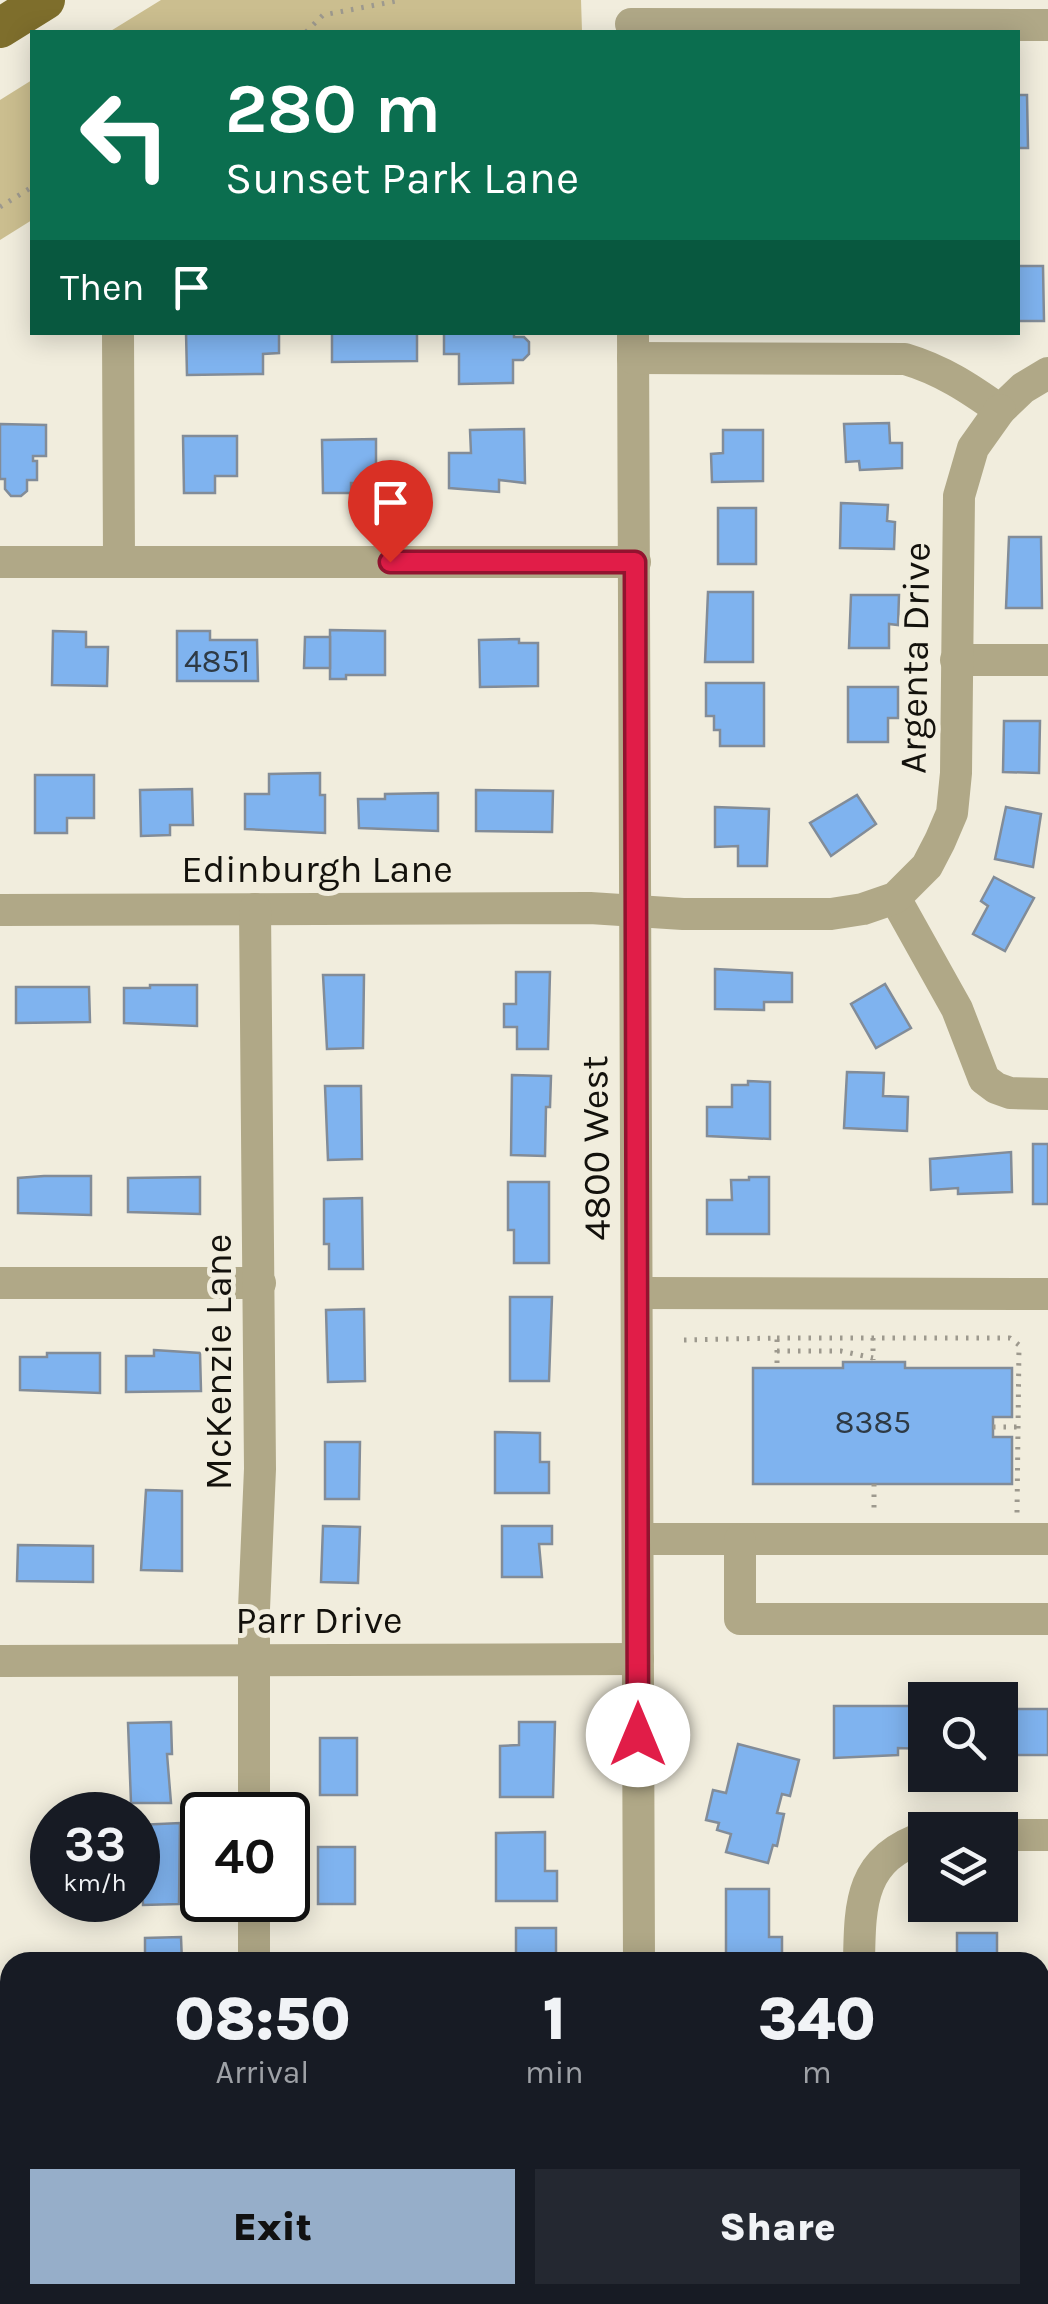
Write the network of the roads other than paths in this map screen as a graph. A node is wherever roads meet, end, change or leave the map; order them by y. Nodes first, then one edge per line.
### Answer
1 (45, 0) edge
2 (876, 12) edge
3 (631, 19) edge
4 (1048, 25) edge
5 (0, 28) edge
6 (118, 335) edge
7 (633, 345) edge
8 (1048, 373) edge
9 (1000, 410) junction
10 (0, 562) edge
11 (119, 562) junction
12 (635, 562) junction
13 (956, 660) junction
14 (1048, 660) edge
15 (895, 898) junction
16 (255, 909) junction
17 (0, 910) edge
18 (633, 911) junction
19 (1048, 1094) edge
20 (0, 1283) edge
21 (260, 1283) junction
22 (638, 1293) junction
23 (1048, 1294) edge
24 (638, 1539) junction
25 (1048, 1539) edge
26 (740, 1540) junction
27 (1048, 1619) edge
28 (638, 1659) junction
29 (0, 1660) edge
30 (254, 1660) junction
31 (254, 1792) edge
32 (1018, 1835) edge
33 (1048, 1835) edge
34 (908, 1843) edge
35 (254, 1922) edge
36 (254, 1952) edge
37 (640, 1952) edge
38 (859, 1952) edge

1 - 5 main road
2 - 3 street
2 - 4 street
6 - 11 street
7 - 9 street
7 - 12 street, 4800 West
8 - 9 street, Argenta Drive
9 - 13 street, Argenta Drive
10 - 11 street
11 - 12 street
12 - 18 street, 4800 West
13 - 14 street
13 - 15 street, Argenta Drive
15 - 18 street, Edinburgh Lane
15 - 19 street
16 - 17 street, Edinburgh Lane
16 - 18 street, Edinburgh Lane
16 - 21 street, McKenzie Lane
18 - 22 street, 4800 West
20 - 21 street
21 - 30 street, McKenzie Lane
22 - 23 street
22 - 24 street, 4800 West
24 - 26 street
24 - 28 street, 4800 West
25 - 26 street
26 - 27 street
28 - 30 street, Parr Drive
28 - 37 street, 4800 West
29 - 30 street, Parr Drive
30 - 31 street, McKenzie Lane
32 - 33 street
34 - 38 street
35 - 36 street

